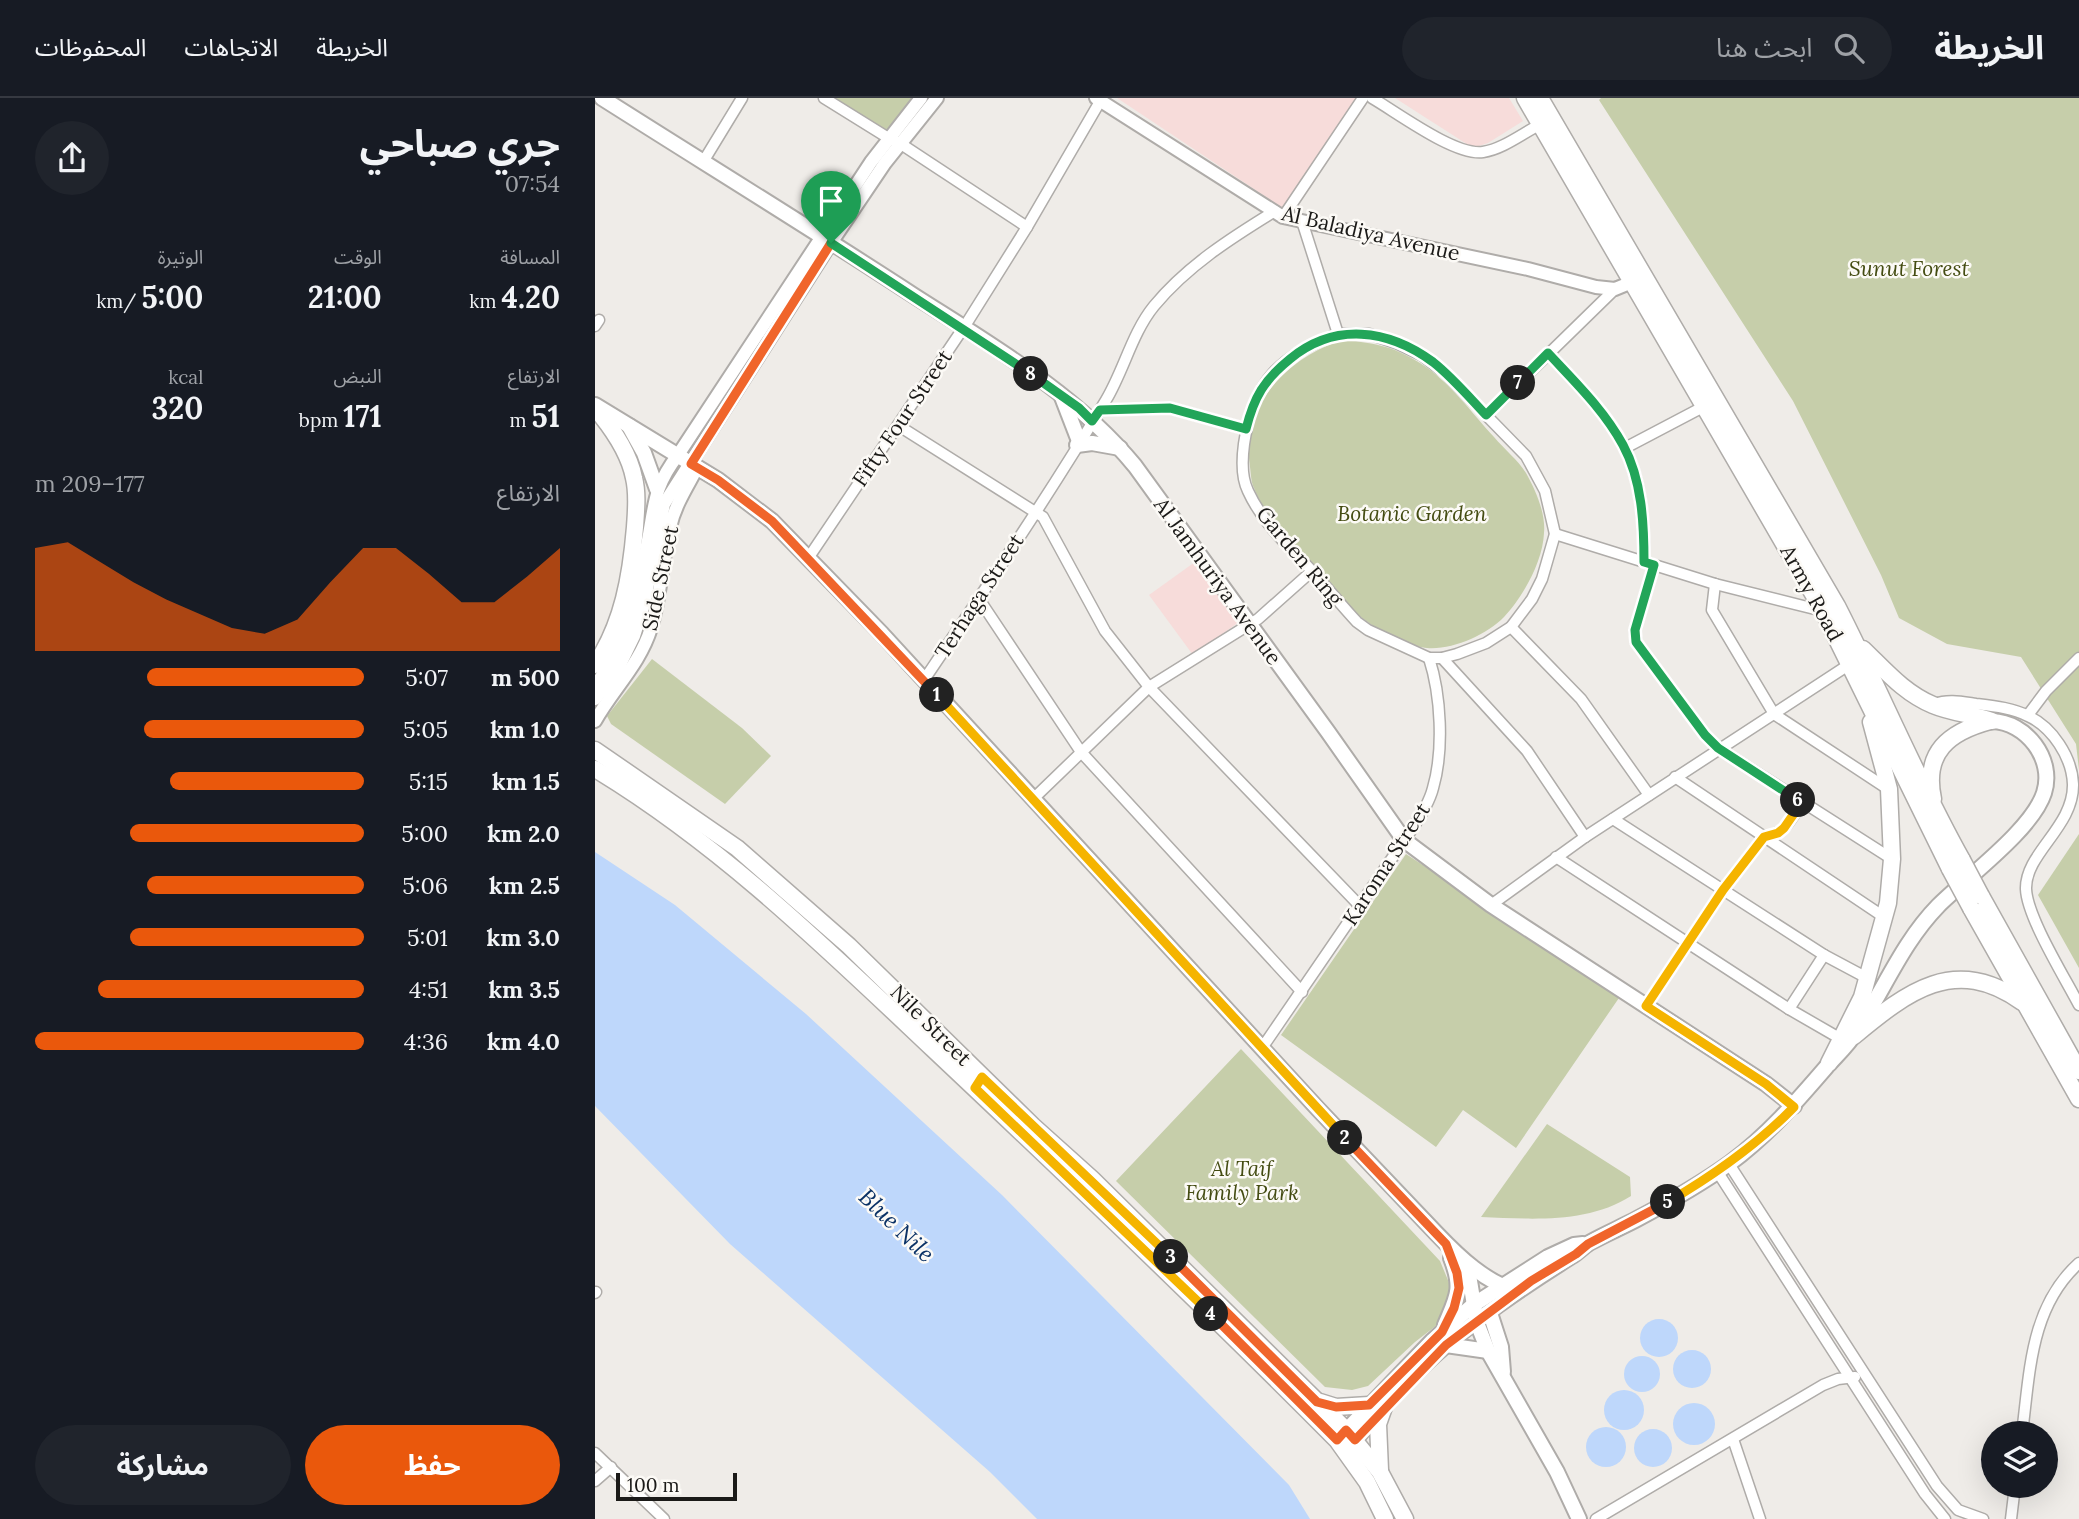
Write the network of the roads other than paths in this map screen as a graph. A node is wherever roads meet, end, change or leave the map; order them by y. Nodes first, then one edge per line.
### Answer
1 (602, 98) edge
2 (743, 98) edge
3 (824, 98) edge
4 (921, 98) edge
5 (937, 98) edge
6 (1363, 98) edge
7 (1373, 98) edge
8 (1525, 98) edge
9 (1540, 98) edge
10 (1099, 99) edge
11 (1541, 124) junction
12 (895, 141) junction
13 (703, 162) junction
14 (1279, 214) junction
15 (1301, 221) junction
16 (1027, 227) junction
17 (826, 239) junction
18 (1632, 282) junction
19 (1615, 289) junction
20 (964, 328) junction
21 (1338, 334) junction
22 (1548, 353) junction
23 (1061, 396) junction
24 (595, 407) edge
25 (1703, 407) junction
26 (1486, 415) junction
27 (1096, 416) junction
28 (629, 425) junction
29 (899, 426) junction
30 (1246, 429) junction
31 (1078, 443) junction
32 (1625, 448) junction
33 (1121, 449) junction
34 (678, 455) junction
35 (694, 466) junction
36 (636, 499) junction
37 (656, 503) junction
38 (1035, 512) junction
39 (1555, 534) junction
40 (809, 557) junction
41 (1649, 563) junction
42 (1312, 571) junction
43 (1716, 584) junction
44 (979, 599) junction
45 (1823, 611) junction
46 (1249, 624) junction
47 (1511, 627) junction
48 (1855, 642) junction
49 (1429, 658) junction
50 (1441, 658) junction
51 (2079, 658) edge
52 (1850, 664) junction
53 (595, 665) edge
54 (924, 680) junction
55 (595, 685) edge
56 (1149, 687) junction
57 (1864, 692) junction
58 (595, 699) edge
59 (1934, 706) junction
60 (1774, 714) junction
61 (2028, 715) junction
62 (595, 721) edge
63 (1992, 721) junction
64 (595, 737) edge
65 (1718, 748) junction
66 (1081, 752) junction
67 (598, 758) edge
68 (1675, 777) junction
69 (1889, 789) junction
70 (1649, 795) junction
71 (1033, 799) junction
72 (1802, 802) junction
73 (2075, 806) edge
74 (1937, 815) junction
75 (1613, 819) junction
76 (1585, 837) junction
77 (1764, 837) junction
78 (1403, 840) junction
79 (737, 848) junction
80 (1556, 857) junction
81 (1892, 859) junction
82 (726, 862) junction
83 (1956, 864) junction
84 (1723, 890) junction
85 (1976, 902) junction
86 (1490, 905) junction
87 (1360, 906) junction
88 (1884, 917) junction
89 (1687, 943) junction
90 (1823, 954) junction
91 (1869, 979) junction
92 (885, 991) junction
93 (1302, 992) junction
94 (2025, 1003) junction
95 (2079, 1005) edge
96 (1646, 1006) junction
97 (1789, 1009) junction
98 (1848, 1037) junction
99 (1262, 1048) junction
100 (1829, 1063) joint
101 (2079, 1070) edge
102 (2079, 1099) edge
103 (1794, 1107) junction
104 (1723, 1167) junction
105 (1588, 1244) junction
106 (1449, 1246) junction
107 (2079, 1263) edge
108 (1500, 1286) junction
109 (1517, 1291) junction
110 (1473, 1305) junction
111 (1490, 1313) junction
112 (1476, 1323) junction
113 (1840, 1333) junction
114 (1444, 1338) junction
115 (1825, 1340) junction
116 (1488, 1351) junction
117 (1270, 1364) junction
118 (1865, 1375) junction
119 (1503, 1377) junction
120 (1850, 1377) junction
121 (1317, 1402) junction
122 (1377, 1406) junction
123 (2024, 1421) edge
124 (1733, 1439) junction
125 (1346, 1440) junction
126 (595, 1453) edge
127 (611, 1467) junction
128 (1381, 1472) junction
129 (595, 1481) edge
130 (2014, 1498) edge
131 (664, 1519) edge
132 (1385, 1519) edge
133 (1405, 1519) edge
134 (1579, 1519) edge
135 (1595, 1519) edge
136 (1760, 1519) edge
137 (1945, 1519) edge
138 (1983, 1519) edge
139 (2011, 1519) edge

1 - 13 main road, Al Jamhuriya Avenue
2 - 13 street
3 - 12 street
4 - 12 street
5 - 12 street
6 - 14 street
7 - 11 street
8 - 11 main road, Army Road
9 - 48 main road, Army Road
10 - 14 street, Al Baladiya Avenue
10 - 16 street, Fifty Four Street
11 - 18 main road, Army Road
12 - 16 street
12 - 17 street
13 - 17 main road, Al Jamhuriya Avenue
14 - 15 street, Al Baladiya Avenue
14 - 27 street, Terhaga Street
15 - 19 street, Al Baladiya Avenue
15 - 21 street
16 - 20 street, Fifty Four Street
17 - 20 main road, Al Jamhuriya Avenue
17 - 34 street
17 - 35 street
18 - 19 street
18 - 25 main road, Army Road
19 - 22 street
20 - 23 main road, Al Jamhuriya Avenue
20 - 29 street, Fifty Four Street
21 - 26 street, Garden Ring
21 - 30 street, Garden Ring
22 - 26 street
22 - 32 street
23 - 27 main road, Al Jamhuriya Avenue
23 - 31 main road
24 - 28 main road
24 - 36 main road
25 - 32 street
25 - 45 main road, Army Road
26 - 39 street, Garden Ring
27 - 30 street
27 - 31 street, Terhaga Street
27 - 33 main road, Al Jamhuriya Avenue
28 - 34 main road
28 - 37 main road
29 - 38 street
29 - 40 street, Fifty Four Street
30 - 42 street, Garden Ring
31 - 33 main road
31 - 38 street, Terhaga Street
32 - 41 street
33 - 46 main road, Al Jamhuriya Avenue
34 - 35 main road
34 - 37 street
35 - 37 street
35 - 40 main road
35 - 62 street, Side Street
36 - 37 street
36 - 53 main road
37 - 55 street
37 - 58 street
38 - 44 street, Terhaga Street
38 - 56 street
39 - 41 street
39 - 47 street, Garden Ring
40 - 54 main road
41 - 43 street
41 - 65 street
42 - 46 street
42 - 49 street, Garden Ring
43 - 45 street
43 - 60 street
44 - 54 street, Terhaga Street
44 - 66 street
45 - 52 main road, Army Road
46 - 56 street
46 - 78 main road, Al Jamhuriya Avenue
47 - 50 street, Garden Ring
47 - 70 street
48 - 59 main road
48 - 74 main road, Army Road
49 - 50 street, Garden Ring
49 - 78 street, Karoma Street
50 - 76 street
51 - 61 street
52 - 57 main road, Army Road
52 - 60 street
54 - 71 main road
56 - 66 street
56 - 87 street
57 - 69 main road
57 - 83 main road, Army Road
59 - 61 street
59 - 63 main road
60 - 65 street
60 - 69 street
61 - 73 street
63 - 74 main road
63 - 98 main road
64 - 67 street
65 - 68 street
65 - 72 street
66 - 71 street
66 - 93 street
67 - 79 main road, Nile Street
67 - 82 main road, Nile Street
68 - 70 street
68 - 77 street
69 - 81 main road
70 - 75 street
71 - 99 main road
72 - 77 street
72 - 81 street
73 - 95 street
74 - 83 main road, Army Road
75 - 76 street
75 - 84 street
76 - 80 street
77 - 84 street
77 - 88 street
78 - 86 main road, Al Jamhuriya Avenue
78 - 87 street, Karoma Street
79 - 82 main road
79 - 92 main road, Nile Street
80 - 86 street
80 - 89 street
81 - 88 main road
82 - 92 main road, Nile Street
83 - 85 main road, Army Road, bridge
84 - 89 street
84 - 90 street
85 - 94 main road, Army Road
85 - 101 main road, Army Road
86 - 96 main road, Al Jamhuriya Avenue
87 - 93 street, Karoma Street
88 - 91 main road
89 - 96 street
89 - 97 street
90 - 91 street
90 - 97 street
91 - 98 main road
92 - 117 main road, Nile Street
93 - 99 street, Karoma Street
94 - 98 main road
94 - 102 main road, Army Road
96 - 103 main road, Al Jamhuriya Avenue
97 - 98 street
98 - 100 main road
99 - 106 main road
100 - 103 main road
103 - 104 main road
104 - 105 main road
104 - 113 street
104 - 115 street
105 - 108 main road
105 - 109 main road
106 - 108 main road
106 - 110 main road
106 - 114 main road
107 - 123 street
108 - 109 main road
108 - 110 main road
109 - 111 main road
110 - 112 main road
110 - 114 main road
111 - 112 main road
111 - 119 main road
112 - 114 main road
112 - 116 main road
113 - 115 street
113 - 118 street
114 - 116 main road
114 - 122 main road
115 - 120 street
116 - 119 main road
117 - 121 main road, Nile Street
117 - 125 main road, Nile Street
118 - 120 street
118 - 138 street
119 - 134 main road
120 - 124 street
120 - 137 street
121 - 122 main road
121 - 125 main road, Nile Street
122 - 125 main road
122 - 128 main road
124 - 135 street
124 - 136 street
125 - 128 main road, Nile Street
125 - 132 main road, Nile Street
126 - 127 street
127 - 129 street
127 - 131 street
128 - 133 main road, Nile Street
130 - 139 street

